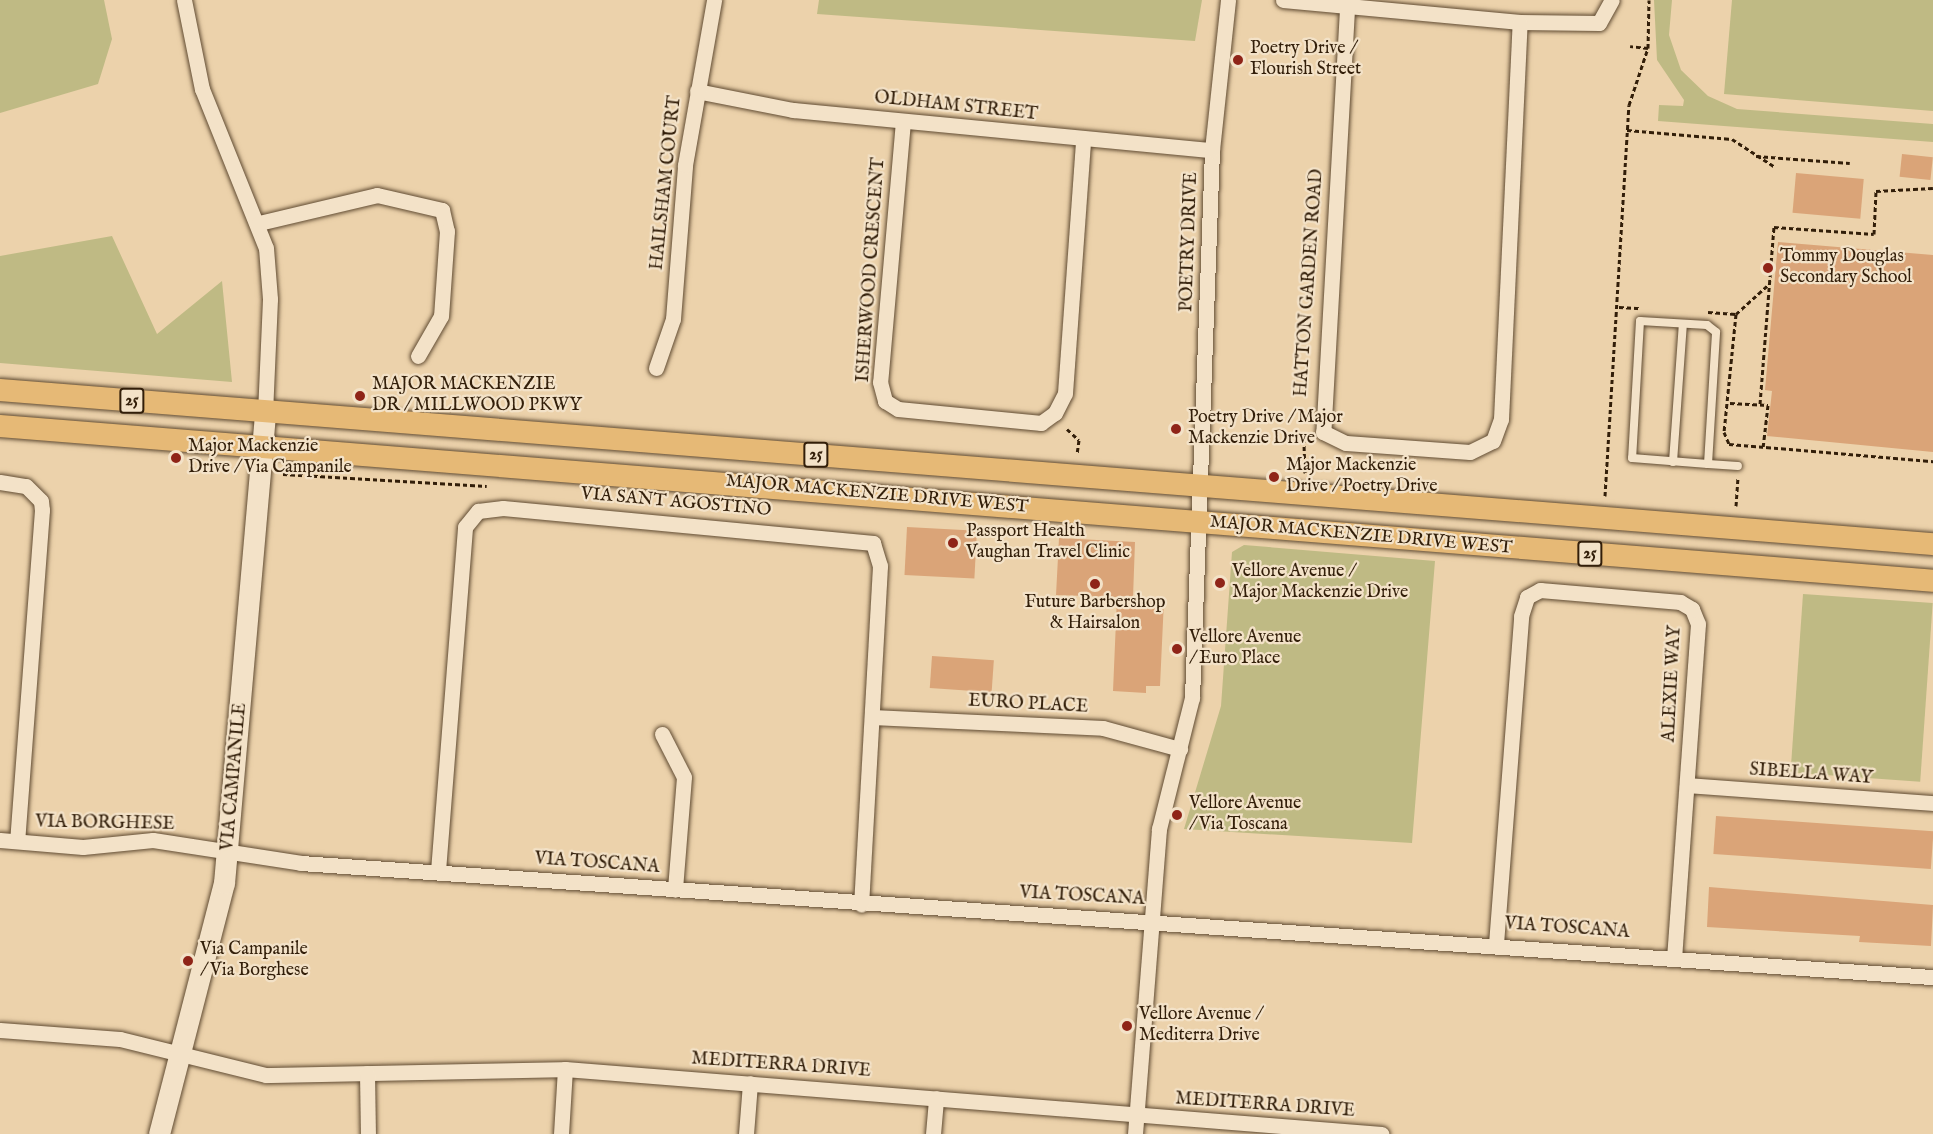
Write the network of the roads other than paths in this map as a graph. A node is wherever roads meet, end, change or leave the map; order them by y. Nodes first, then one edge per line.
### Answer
1 (184, 0) edge
2 (714, 0) edge
3 (1228, 0) edge
4 (1283, 0) edge
5 (1612, 0) edge
6 (1347, 9) junction
7 (1520, 22) junction
8 (697, 91) junction
9 (903, 121) junction
10 (1083, 140) junction
11 (1212, 150) junction
12 (259, 223) junction
13 (1683, 324) junction
14 (418, 356) dead end
15 (656, 368) dead end
16 (0, 390) edge
17 (265, 412) junction
18 (0, 426) edge
19 (264, 446) junction
20 (1672, 462) junction
21 (1708, 464) junction
22 (1738, 466) dead end
23 (0, 482) edge
24 (1202, 486) junction
25 (1199, 523) junction
26 (1933, 544) edge
27 (1933, 581) edge
28 (872, 717) junction
29 (662, 734) dead end
30 (1180, 748) junction
31 (1687, 785) junction
32 (1933, 803) edge
33 (0, 840) edge
34 (16, 841) junction
35 (228, 852) junction
36 (438, 871) junction
37 (675, 890) junction
38 (861, 904) junction
39 (1151, 921) junction
40 (1496, 944) junction
41 (1674, 956) junction
42 (1933, 977) edge
43 (0, 1030) edge
44 (180, 1055) junction
45 (564, 1069) junction
46 (367, 1073) junction
47 (750, 1083) junction
48 (936, 1098) junction
49 (1137, 1116) junction
50 (1339, 1132) edge
51 (159, 1134) edge
52 (368, 1134) edge
53 (561, 1134) edge
54 (746, 1134) edge
55 (933, 1134) edge
56 (1136, 1134) edge
57 (1381, 1134) edge

1 - 12 street
2 - 8 street, HAILSHAM COURT
3 - 11 street, POETRY DRIVE
4 - 6 street
5 - 7 street
6 - 7 street
6 - 7 street, HATTON GARDEN ROAD
8 - 9 street, OLDHAM STREET
8 - 15 street, HAILSHAM COURT
9 - 10 street, OLDHAM STREET
9 - 10 street, ISHERWOOD CRESCENT
10 - 11 street, OLDHAM STREET
11 - 24 street, POETRY DRIVE
12 - 14 street
12 - 17 street
13 - 20 lane
13 - 20 lane
13 - 21 lane
16 - 17 main road, MAJOR MACKENZIE DRIVE WEST / 25
17 - 19 street, VIA CAMPANILE
17 - 24 main road, MAJOR MACKENZIE DRIVE WEST / 25
18 - 19 main road, MAJOR MACKENZIE DRIVE WEST / 25
19 - 25 main road, MAJOR MACKENZIE DRIVE WEST / 25
19 - 35 street, VIA CAMPANILE
20 - 21 lane
21 - 22 lane
23 - 34 street, VIA BORGHESE
24 - 25 street, POETRY DRIVE
24 - 26 main road, MAJOR MACKENZIE DRIVE WEST / 25
25 - 27 main road, MAJOR MACKENZIE DRIVE WEST / 25
25 - 30 street, POETRY DRIVE
28 - 30 street, EURO PLACE
28 - 36 street, VIA SANT AGOSTINO
28 - 38 street, VIA SANT AGOSTINO
29 - 37 street
30 - 39 street, POETRY DRIVE
31 - 32 street, SIBELLA WAY
31 - 40 street, ALEXIE WAY
31 - 41 street, ALEXIE WAY
33 - 34 street, VIA BORGHESE
34 - 35 street, VIA BORGHESE
35 - 36 street, VIA TOSCANA
35 - 44 street, VIA CAMPANILE
36 - 37 street, VIA TOSCANA
37 - 38 street, VIA TOSCANA
38 - 39 street, VIA TOSCANA
39 - 40 street, VIA TOSCANA
39 - 49 street, POETRY DRIVE
40 - 41 street, VIA TOSCANA
41 - 42 street, VIA TOSCANA
43 - 44 street, MEDITERRA DRIVE
44 - 46 street, MEDITERRA DRIVE
44 - 51 street, VIA CAMPANILE
45 - 46 street, MEDITERRA DRIVE
45 - 47 street, MEDITERRA DRIVE
45 - 53 street
46 - 52 street
47 - 48 street, MEDITERRA DRIVE
47 - 54 street
48 - 49 street, MEDITERRA DRIVE
48 - 55 street
49 - 50 street, MEDITERRA DRIVE
49 - 56 street, POETRY DRIVE
50 - 57 street, MEDITERRA DRIVE

